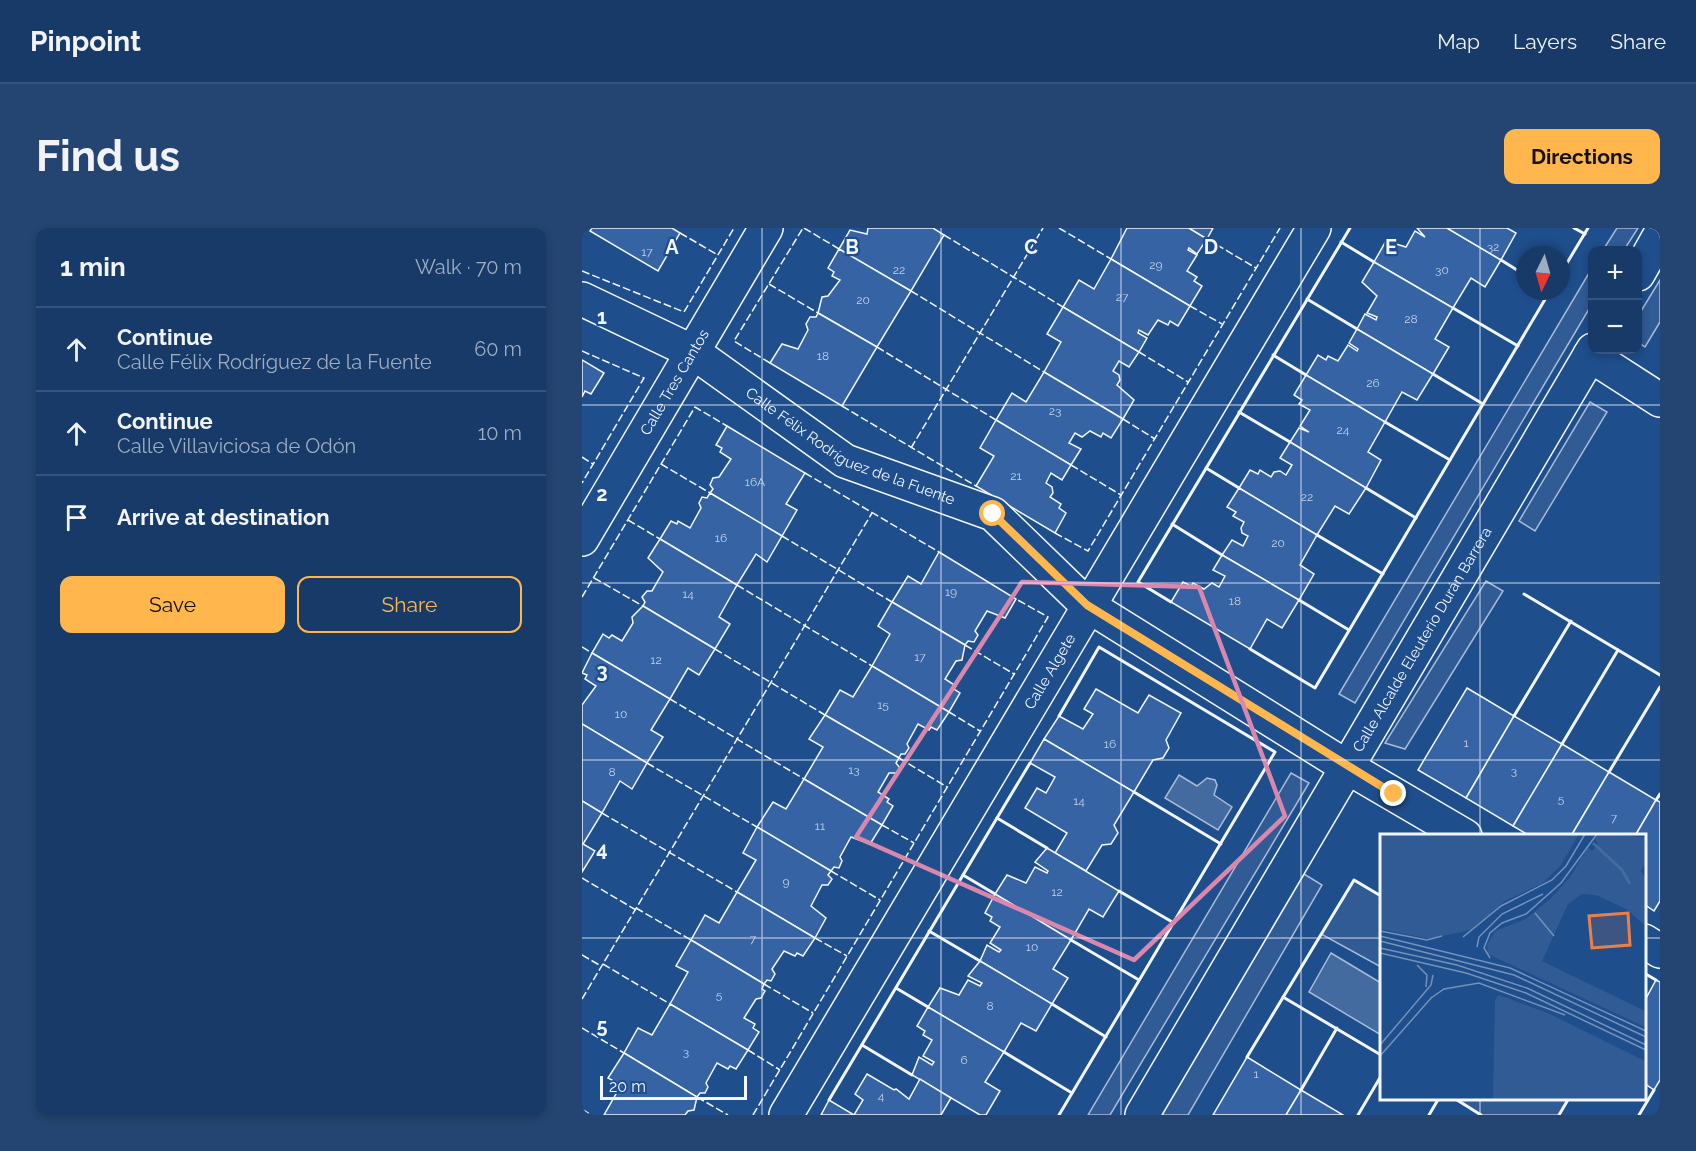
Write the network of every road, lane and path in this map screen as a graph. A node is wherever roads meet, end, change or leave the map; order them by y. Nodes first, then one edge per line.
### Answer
1 (766, 228) edge
2 (1314, 228) edge
3 (1660, 235) edge
4 (1642, 267) edge
5 (582, 299) edge
6 (693, 352) junction
7 (1590, 354) edge
8 (1594, 354) edge
9 (1660, 400) edge
10 (582, 538) edge
11 (1087, 605) junction
12 (1347, 767) junction
13 (1462, 834) edge
14 (1645, 942) edge
15 (1660, 951) edge
16 (786, 1115) edge
17 (1142, 1115) edge

1 - 6 street, Calle Tres Cantos
2 - 11 street, Calle Algete
3 - 4 street
5 - 6 street, Calle Félix Rodríguez de la Fuente
6 - 10 street, Calle Tres Cantos
6 - 11 street, Calle Félix Rodríguez de la Fuente
7 - 12 street, Calle Alcalde Eleuterio Durán Barrera
8 - 9 street
11 - 12 street, Calle Félix Rodríguez de la Fuente
11 - 16 street, Calle Algete
12 - 13 street, Calle Félix Rodríguez de la Fuente
12 - 17 street, Calle Alcalde Eleuterio Durán Barrera
14 - 15 street

